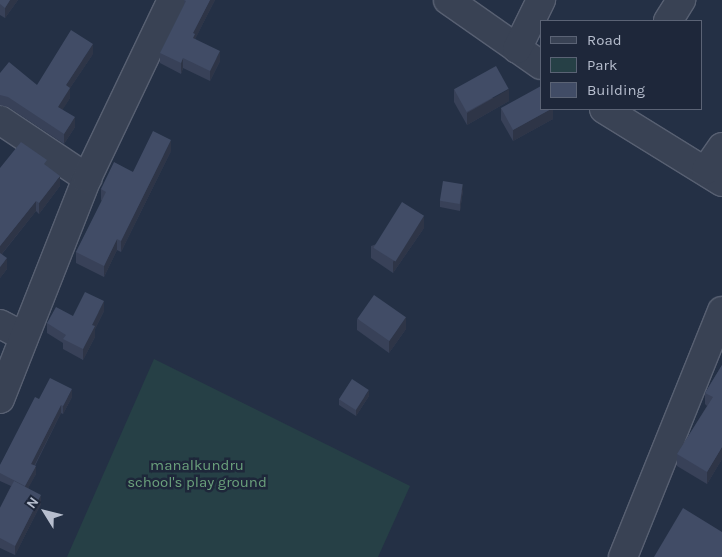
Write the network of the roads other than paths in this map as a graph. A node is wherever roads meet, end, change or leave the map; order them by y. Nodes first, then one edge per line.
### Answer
1 (172, 0) edge
2 (448, 0) edge
3 (541, 0) edge
4 (681, 0) edge
5 (669, 20) edge
6 (517, 49) junction
7 (540, 64) edge
8 (610, 110) edge
9 (0, 120) edge
10 (722, 147) edge
11 (714, 176) edge
12 (87, 178) junction
13 (722, 312) edge
14 (12, 330) edge
15 (0, 399) edge
16 (623, 557) edge

1 - 12 street
2 - 6 street
3 - 6 street
4 - 5 street
6 - 7 street
8 - 11 street
9 - 12 street
10 - 11 street
12 - 14 street
13 - 16 street
14 - 15 street

